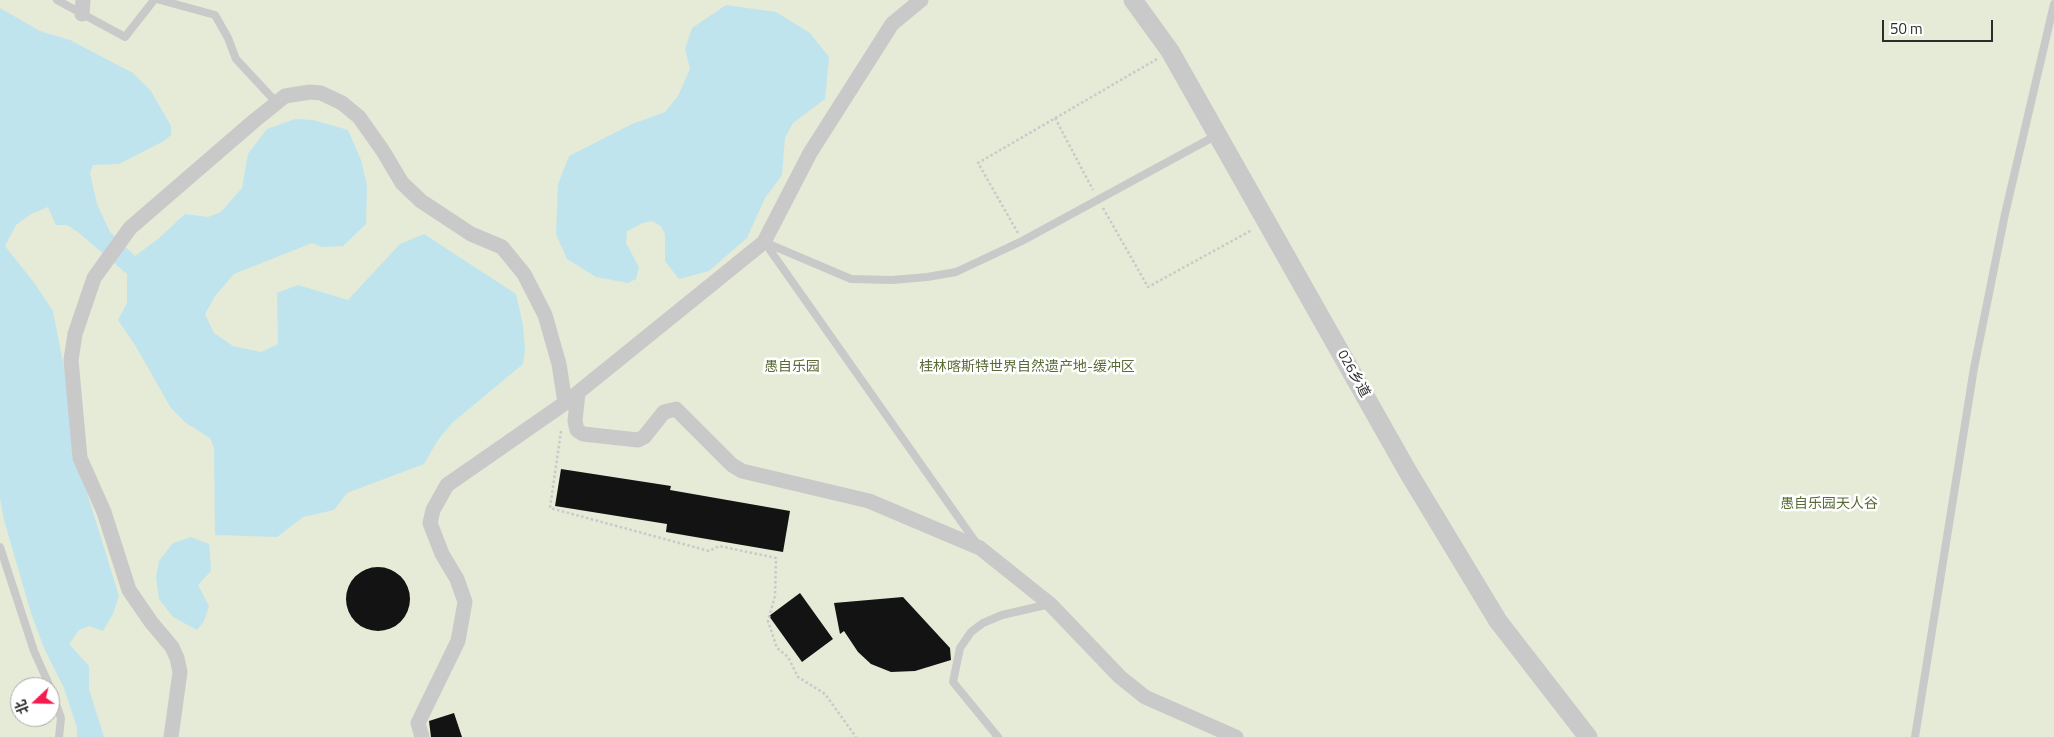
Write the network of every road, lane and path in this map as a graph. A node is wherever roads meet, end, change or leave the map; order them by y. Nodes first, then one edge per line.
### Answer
1 (57, 0) edge
2 (154, 0) edge
3 (160, 0) edge
4 (921, 0) edge
5 (1133, 0) edge
6 (2054, 4) edge
7 (83, 7) edge
8 (1170, 52) junction
9 (276, 102) junction
10 (1055, 118) junction
11 (1217, 135) junction
12 (1098, 199) junction
13 (1268, 221) junction
14 (1022, 240) junction
15 (764, 242) junction
16 (578, 393) junction
17 (565, 403) junction
18 (0, 547) edge
19 (980, 548) junction
20 (1050, 604) junction
21 (45, 677) edge
22 (60, 715) edge
23 (59, 737) edge
24 (171, 737) edge
25 (422, 737) edge
26 (856, 737) edge
27 (998, 737) edge
28 (1236, 737) edge
29 (1588, 737) edge
30 (1915, 737) edge

1 - 7 lane
2 - 7 lane
3 - 9 lane
4 - 15 street
5 - 8 street, 026乡道
6 - 30 lane
8 - 10 path
8 - 11 street, 026乡道
9 - 17 street
9 - 24 street
10 - 12 path
10 - 14 path
11 - 12 lane
11 - 13 street, 026乡道
12 - 13 path
12 - 14 lane
13 - 29 street, 026乡道
14 - 15 lane
15 - 16 street
15 - 19 lane
16 - 17 street
16 - 19 street
17 - 25 street
17 - 26 path
18 - 21 lane
19 - 20 street
20 - 27 lane
20 - 28 street
22 - 23 lane

